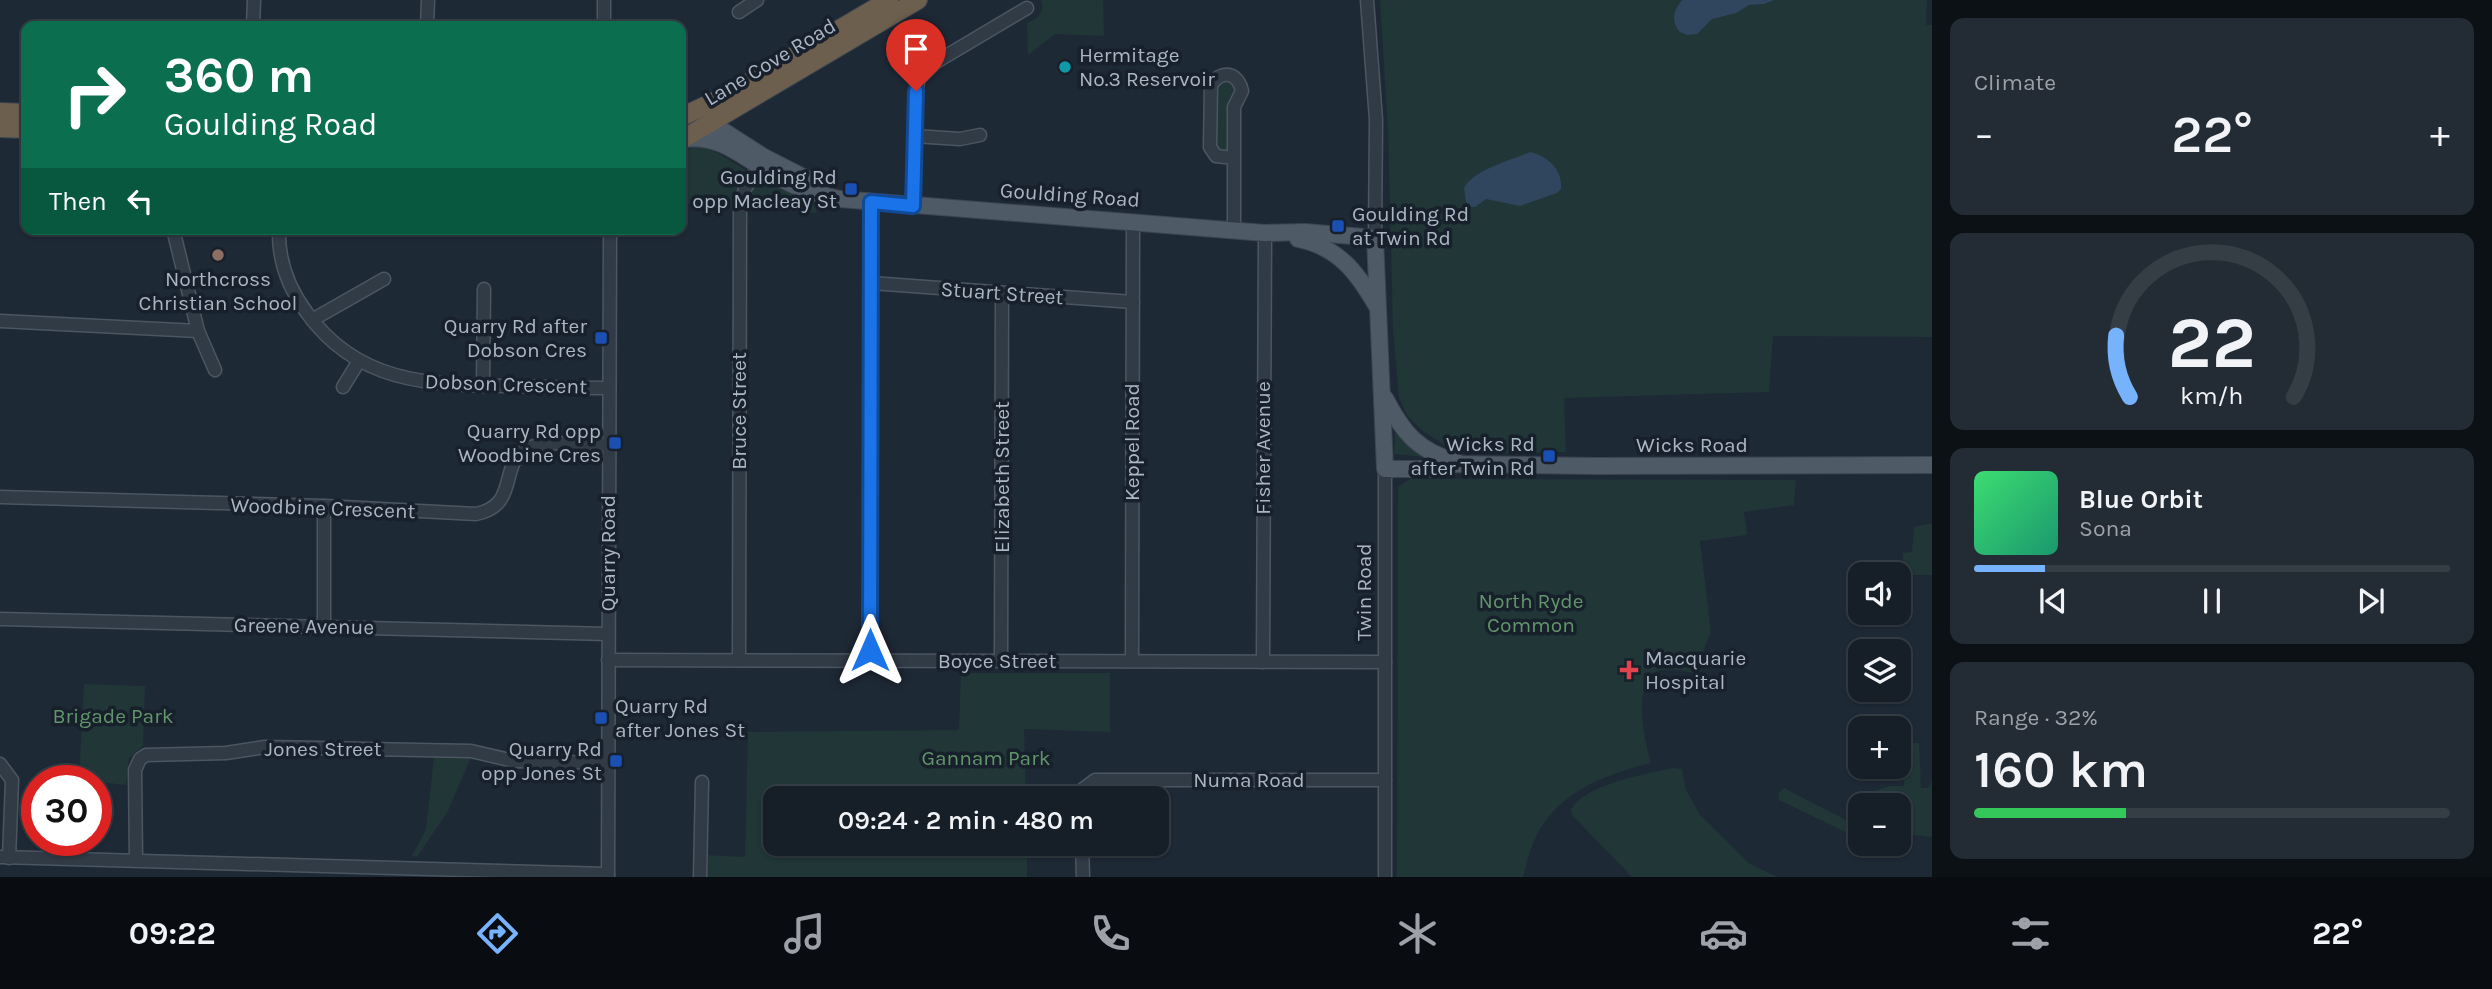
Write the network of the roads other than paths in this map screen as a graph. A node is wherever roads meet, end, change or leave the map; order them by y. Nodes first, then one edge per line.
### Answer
1 (254, 0) edge
2 (428, 0) edge
3 (604, 0) edge
4 (757, 0) edge
5 (889, 0) edge
6 (918, 0) edge
7 (1367, 0) edge
8 (1027, 8) dead end
9 (739, 12) dead end
10 (253, 21) edge
11 (427, 21) edge
12 (604, 21) edge
13 (0, 112) edge
14 (21, 113) edge
15 (686, 115) edge
16 (686, 122) edge
17 (711, 123) junction
18 (0, 128) edge
19 (21, 129) edge
20 (980, 135) dead end
21 (915, 136) junction
22 (686, 137) edge
23 (686, 140) edge
24 (1234, 158) junction
25 (761, 162) junction
26 (871, 202) junction
27 (913, 206) junction
28 (1133, 223) junction
29 (1234, 231) junction
30 (1265, 233) junction
31 (174, 235) edge
32 (280, 235) edge
33 (610, 235) edge
34 (1305, 241) junction
35 (1375, 242) junction
36 (384, 279) dead end
37 (871, 283) junction
38 (484, 289) dead end
39 (1002, 293) junction
40 (1133, 302) junction
41 (1378, 307) junction
42 (312, 320) junction
43 (0, 321) edge
44 (198, 331) junction
45 (359, 361) junction
46 (215, 370) dead end
47 (483, 386) junction
48 (343, 387) dead end
49 (608, 388) junction
50 (1381, 391) junction
51 (608, 445) junction
52 (1459, 465) junction
53 (1932, 465) edge
54 (1385, 466) junction
55 (0, 497) edge
56 (324, 506) junction
57 (0, 619) edge
58 (324, 626) junction
59 (608, 634) junction
60 (870, 659) junction
61 (608, 660) junction
62 (739, 660) junction
63 (1001, 660) junction
64 (1132, 661) junction
65 (1263, 662) junction
66 (1385, 662) junction
67 (608, 763) junction
68 (0, 764) edge
69 (1385, 780) junction
70 (702, 782) dead end
71 (1087, 786) edge
72 (1082, 856) edge
73 (5, 858) edge
74 (135, 860) junction
75 (346, 872) edge
76 (608, 875) edge
77 (700, 877) edge
78 (1083, 877) edge
79 (1385, 877) edge

1 - 10 street
2 - 11 street
3 - 12 street
4 - 9 street
5 - 15 highway, Lane Cove Road
6 - 17 highway, Lane Cove Road
7 - 35 street, Twin Road
8 - 21 street
13 - 14 highway
16 - 17 highway
17 - 22 highway, Lane Cove Road
17 - 25 main road, Goulding Road
18 - 19 highway
20 - 21 street
21 - 27 street
23 - 25 main road, Goulding Road
24 - 24 street
24 - 29 street
25 - 26 main road, Goulding Road
25 - 62 street, Bruce Street
26 - 27 main road, Goulding Road
26 - 37 street
27 - 28 main road, Goulding Road
28 - 29 main road, Goulding Road
28 - 40 street, Keppel Road
29 - 30 main road, Goulding Road
30 - 34 main road, Goulding Road
30 - 35 main road, Goulding Road
30 - 65 street, Fisher Avenue
31 - 44 street
32 - 42 street, Dobson Crescent
33 - 49 street, Quarry Road
34 - 35 main road
34 - 41 main road, Goulding Road
35 - 41 main road, Twin Road
36 - 42 street
37 - 39 street, Stuart Street
37 - 60 street
38 - 47 street
39 - 40 street, Stuart Street
39 - 63 street, Elizabeth Street
40 - 64 street, Keppel Road
41 - 50 main road, Twin Road
42 - 45 street, Dobson Crescent
43 - 44 street
44 - 46 street
45 - 47 street, Dobson Crescent
45 - 48 street
47 - 49 street, Dobson Crescent
49 - 51 street, Quarry Road
50 - 52 main road
50 - 54 main road, Twin Road
51 - 56 street, Woodbine Crescent
51 - 59 street, Quarry Road
52 - 53 main road, Wicks Road
52 - 54 main road, Wicks Road
54 - 66 street, Twin Road
55 - 56 street, Woodbine Crescent
56 - 58 street
57 - 58 street, Greene Avenue
58 - 59 street, Greene Avenue
59 - 61 street, Quarry Road
60 - 62 street, Boyce Street
60 - 63 street, Boyce Street
61 - 62 street, Boyce Street
61 - 67 street, Quarry Road
63 - 64 street, Boyce Street
64 - 65 street, Boyce Street
65 - 66 street, Boyce Street
66 - 69 street, Twin Road
67 - 74 street, Jones Street
67 - 76 street, Quarry Road
68 - 73 street
69 - 71 street, Numa Road
69 - 79 street, Twin Road
70 - 77 street
72 - 78 street
73 - 74 street
74 - 75 street
75 - 76 street

